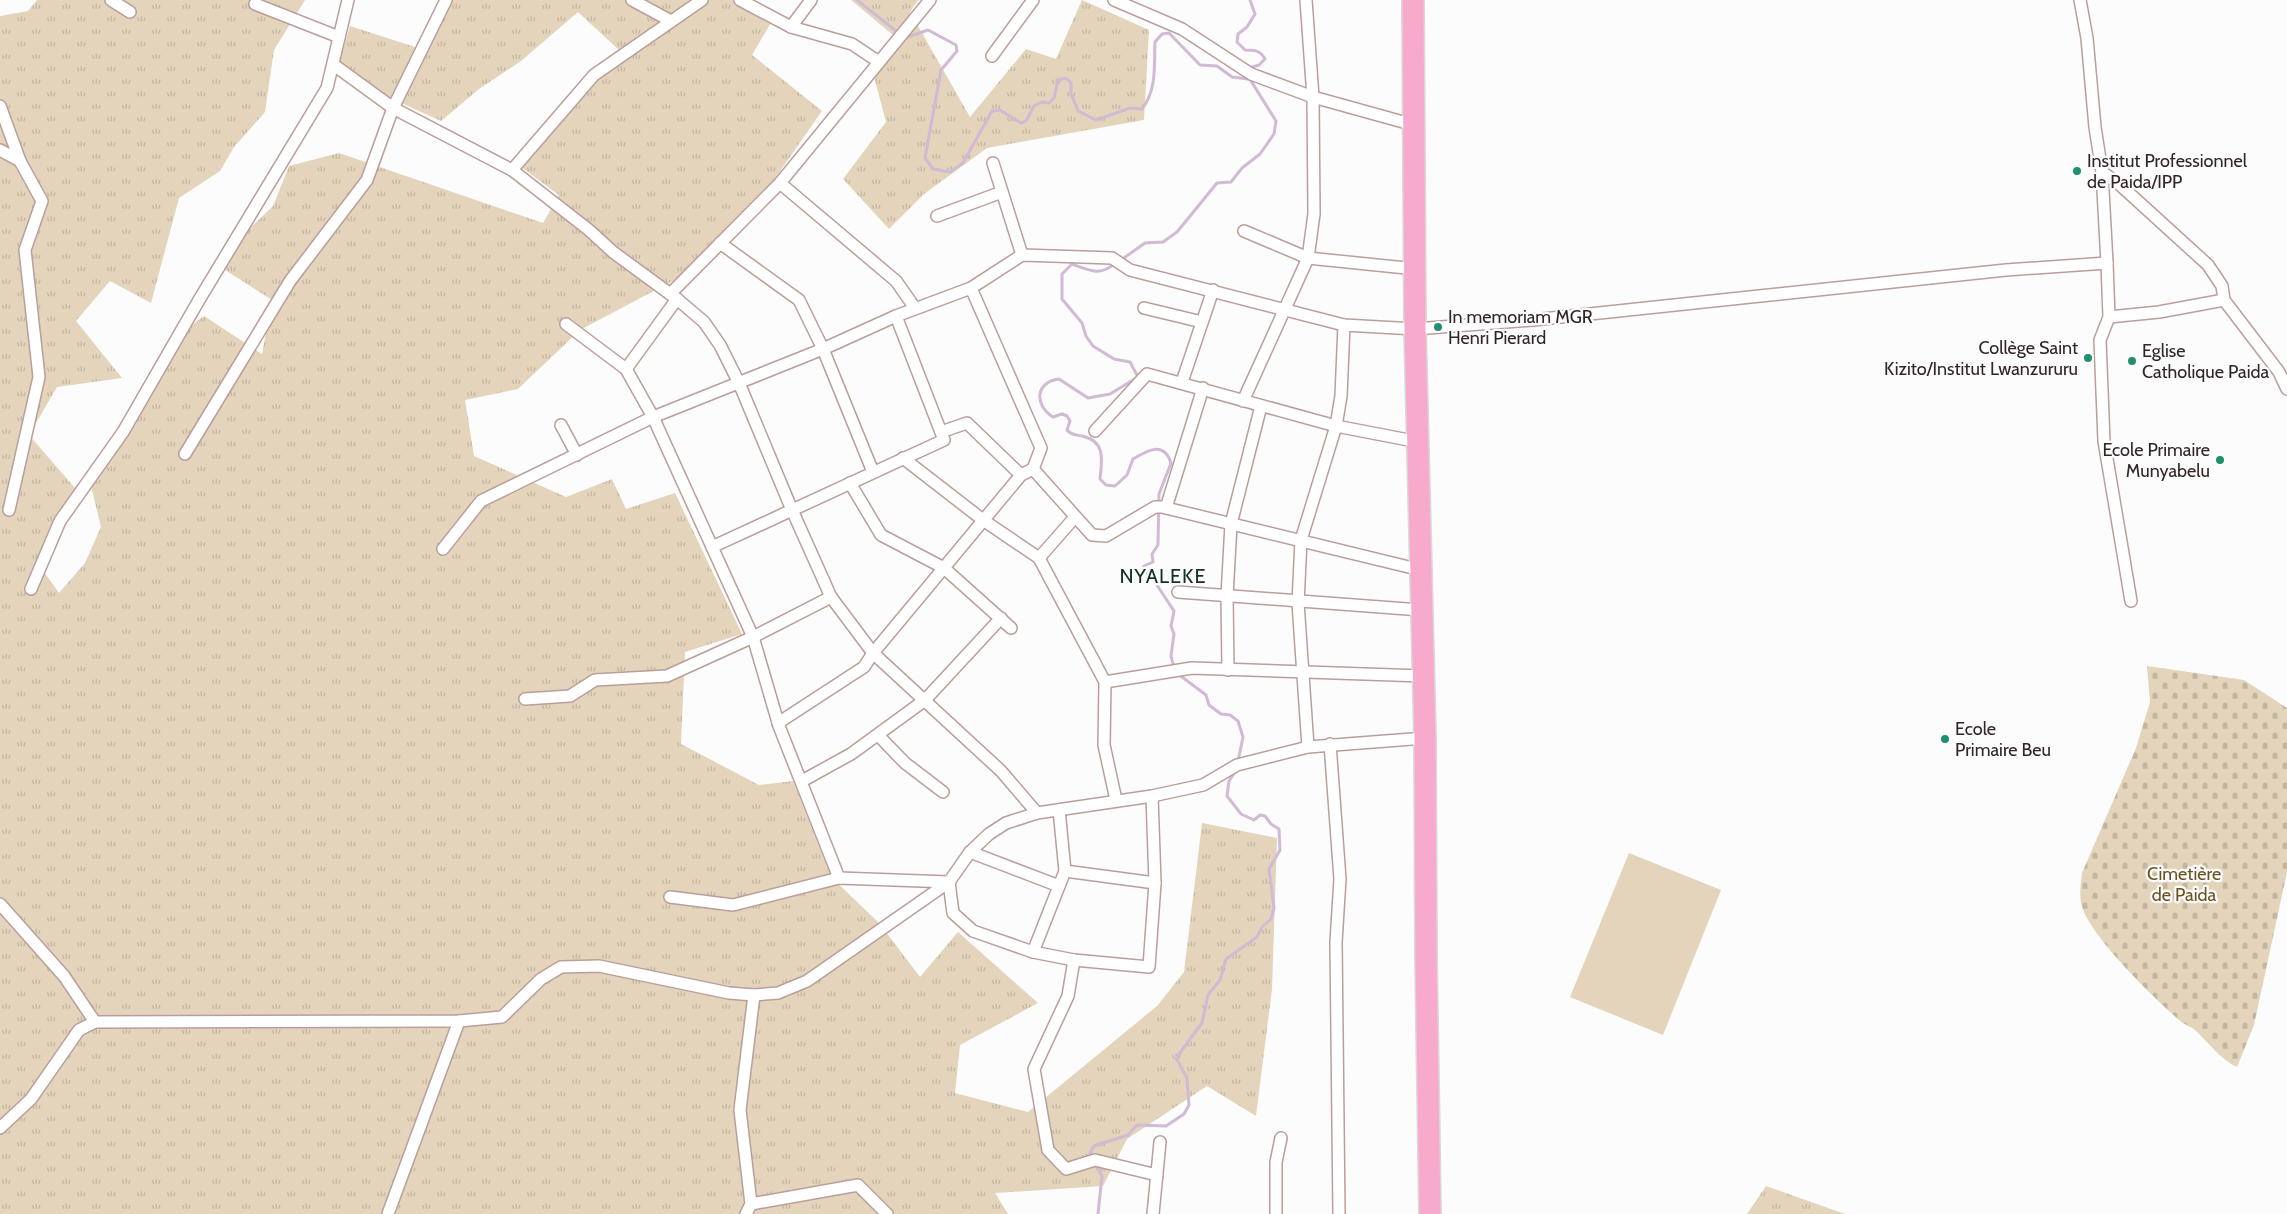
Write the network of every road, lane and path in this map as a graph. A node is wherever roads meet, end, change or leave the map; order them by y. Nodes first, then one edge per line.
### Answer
1 (111, 0) edge
2 (348, 0) edge
3 (446, 0) edge
4 (632, 0) edge
5 (702, 0) edge
6 (740, 0) edge
7 (811, 0) edge
8 (930, 0) edge
9 (1033, 0) edge
10 (1114, 0) edge
11 (1306, 0) edge
12 (1413, 0) edge
13 (2080, 0) edge
14 (254, 4) dead end
15 (130, 12) dead end
16 (672, 21) junction
17 (792, 27) junction
18 (339, 37) junction
19 (992, 56) dead end
20 (879, 62) junction
21 (334, 65) junction
22 (1312, 97) junction
23 (0, 106) edge
24 (393, 108) junction
25 (1414, 125) junction
26 (0, 150) edge
27 (20, 161) junction
28 (993, 163) dead end
29 (512, 170) junction
30 (2102, 172) junction
31 (780, 183) junction
32 (1002, 192) junction
33 (937, 216) dead end
34 (1244, 231) dead end
35 (720, 243) junction
36 (1022, 255) junction
37 (1308, 258) junction
38 (2108, 264) junction
39 (1416, 269) junction
40 (970, 288) junction
41 (1213, 290) junction
42 (673, 296) junction
43 (2224, 300) junction
44 (915, 308) junction
45 (1144, 308) dead end
46 (1284, 310) junction
47 (896, 316) junction
48 (2109, 317) junction
49 (1202, 322) junction
50 (566, 324) dead end
51 (1344, 325) junction
52 (1415, 329) junction
53 (823, 349) junction
54 (626, 369) junction
55 (1182, 382) junction
56 (739, 383) junction
57 (1203, 388) junction
58 (2287, 389) edge
59 (1243, 401) junction
60 (1261, 406) junction
61 (653, 417) junction
62 (561, 425) dead end
63 (1336, 426) junction
64 (1095, 431) dead end
65 (940, 432) junction
66 (1419, 442) junction
67 (185, 454) dead end
68 (577, 455) junction
69 (903, 458) junction
70 (1032, 469) junction
71 (873, 472) junction
72 (1021, 475) junction
73 (850, 483) junction
74 (1161, 508) junction
75 (9, 510) dead end
76 (792, 510) junction
77 (1075, 517) junction
78 (983, 520) junction
79 (1231, 524) junction
80 (1301, 540) junction
81 (712, 547) junction
82 (443, 549) dead end
83 (1039, 558) junction
84 (944, 568) junction
85 (1421, 570) junction
86 (31, 589) dead end
87 (1178, 592) dead end
88 (1227, 596) junction
89 (831, 597) junction
90 (2131, 601) dead end
91 (1298, 602) junction
92 (1421, 610) junction
93 (1001, 618) junction
94 (1011, 628) dead end
95 (753, 637) junction
96 (873, 653) junction
97 (1228, 670) junction
98 (1301, 671) junction
99 (1423, 676) junction
100 (1105, 682) junction
101 (525, 699) dead end
102 (925, 700) junction
103 (778, 723) junction
104 (878, 735) junction
105 (1425, 738) junction
106 (1330, 744) junction
107 (1308, 747) junction
108 (802, 781) junction
109 (943, 792) dead end
110 (1152, 796) junction
111 (1116, 800) junction
112 (1059, 810) junction
113 (1037, 813) junction
114 (970, 852) junction
115 (1065, 871) junction
116 (839, 878) junction
117 (949, 882) junction
118 (1155, 883) junction
119 (1059, 886) junction
120 (670, 898) dead end
121 (0, 904) edge
122 (1033, 952) junction
123 (1074, 960) junction
124 (754, 995) junction
125 (459, 1021) junction
126 (95, 1022) junction
127 (0, 1128) edge
128 (1281, 1138) dead end
129 (1160, 1142) dead end
130 (1157, 1174) junction
131 (748, 1209) edge
132 (388, 1214) edge
133 (887, 1214) edge
134 (1153, 1214) edge
135 (1276, 1214) edge
136 (1339, 1214) edge
137 (1430, 1214) edge

1 - 15 street
2 - 18 street
3 - 24 street
4 - 16 street
5 - 16 street
6 - 17 street
7 - 17 street
8 - 20 street
9 - 19 street
10 - 22 street
11 - 22 street
12 - 25 highway
13 - 30 street
14 - 18 street
16 - 29 street
17 - 20 street
18 - 21 street
20 - 31 street
21 - 24 street
21 - 86 street
22 - 25 street
22 - 37 street
23 - 27 street
24 - 29 street
24 - 67 street
25 - 39 highway
26 - 27 street
27 - 75 street
28 - 32 street
29 - 42 street
30 - 38 street
30 - 43 street
31 - 35 street
31 - 44 street
32 - 33 street
32 - 36 street
34 - 37 street
35 - 42 street
35 - 53 street
36 - 40 street
36 - 41 street
37 - 39 street
37 - 46 street
38 - 48 street
38 - 52 street
39 - 52 highway
40 - 44 street
40 - 70 street
41 - 46 street
41 - 49 street
42 - 54 street
42 - 56 street
43 - 48 street
43 - 58 street
44 - 47 street
45 - 49 street
46 - 51 street
46 - 59 street
47 - 53 street
47 - 65 street
48 - 90 street
49 - 55 street
50 - 54 street
51 - 52 street
51 - 63 street
52 - 66 highway
53 - 56 street
53 - 71 street
54 - 61 street
55 - 57 street
55 - 64 street
56 - 61 street
56 - 76 street
57 - 59 street
57 - 74 street
59 - 60 street
60 - 63 street
60 - 79 street
61 - 68 street
61 - 81 street
62 - 68 street
63 - 66 street
63 - 80 street
65 - 69 street
65 - 72 street
66 - 85 highway
68 - 82 street
69 - 71 street
69 - 78 street
70 - 72 street
70 - 77 street
71 - 73 street
72 - 78 street
73 - 76 street
73 - 84 street
74 - 77 street
74 - 79 street
76 - 81 street
76 - 89 street
77 - 83 street
78 - 83 street
78 - 84 street
79 - 80 street
79 - 88 street
80 - 85 street
80 - 91 street
81 - 95 street
83 - 100 street
84 - 93 street
84 - 96 street
85 - 92 highway
87 - 88 street
88 - 91 street
88 - 97 street
89 - 95 street
89 - 96 street
91 - 92 street
91 - 98 street
92 - 99 highway
93 - 94 street
93 - 102 street
95 - 101 street
95 - 103 street
96 - 102 street
96 - 103 street
97 - 98 street
97 - 100 street
98 - 99 street
98 - 107 street
99 - 105 highway
100 - 111 street
102 - 104 street
102 - 113 street
103 - 108 street
104 - 108 street
104 - 109 street
105 - 106 street
105 - 137 highway
106 - 107 street
106 - 136 street
107 - 110 street
108 - 116 street
110 - 111 street
110 - 118 street
111 - 112 street
112 - 113 street
112 - 115 street
113 - 114 street
114 - 117 street
114 - 119 street
115 - 118 street
115 - 119 street
116 - 117 street
116 - 120 street
117 - 122 street
117 - 124 street
118 - 123 street
119 - 122 street
121 - 126 street
122 - 123 street
123 - 130 street
124 - 125 street
124 - 131 street
125 - 126 street
125 - 132 street
126 - 127 street
128 - 135 street
129 - 130 street
130 - 134 street
131 - 133 street

